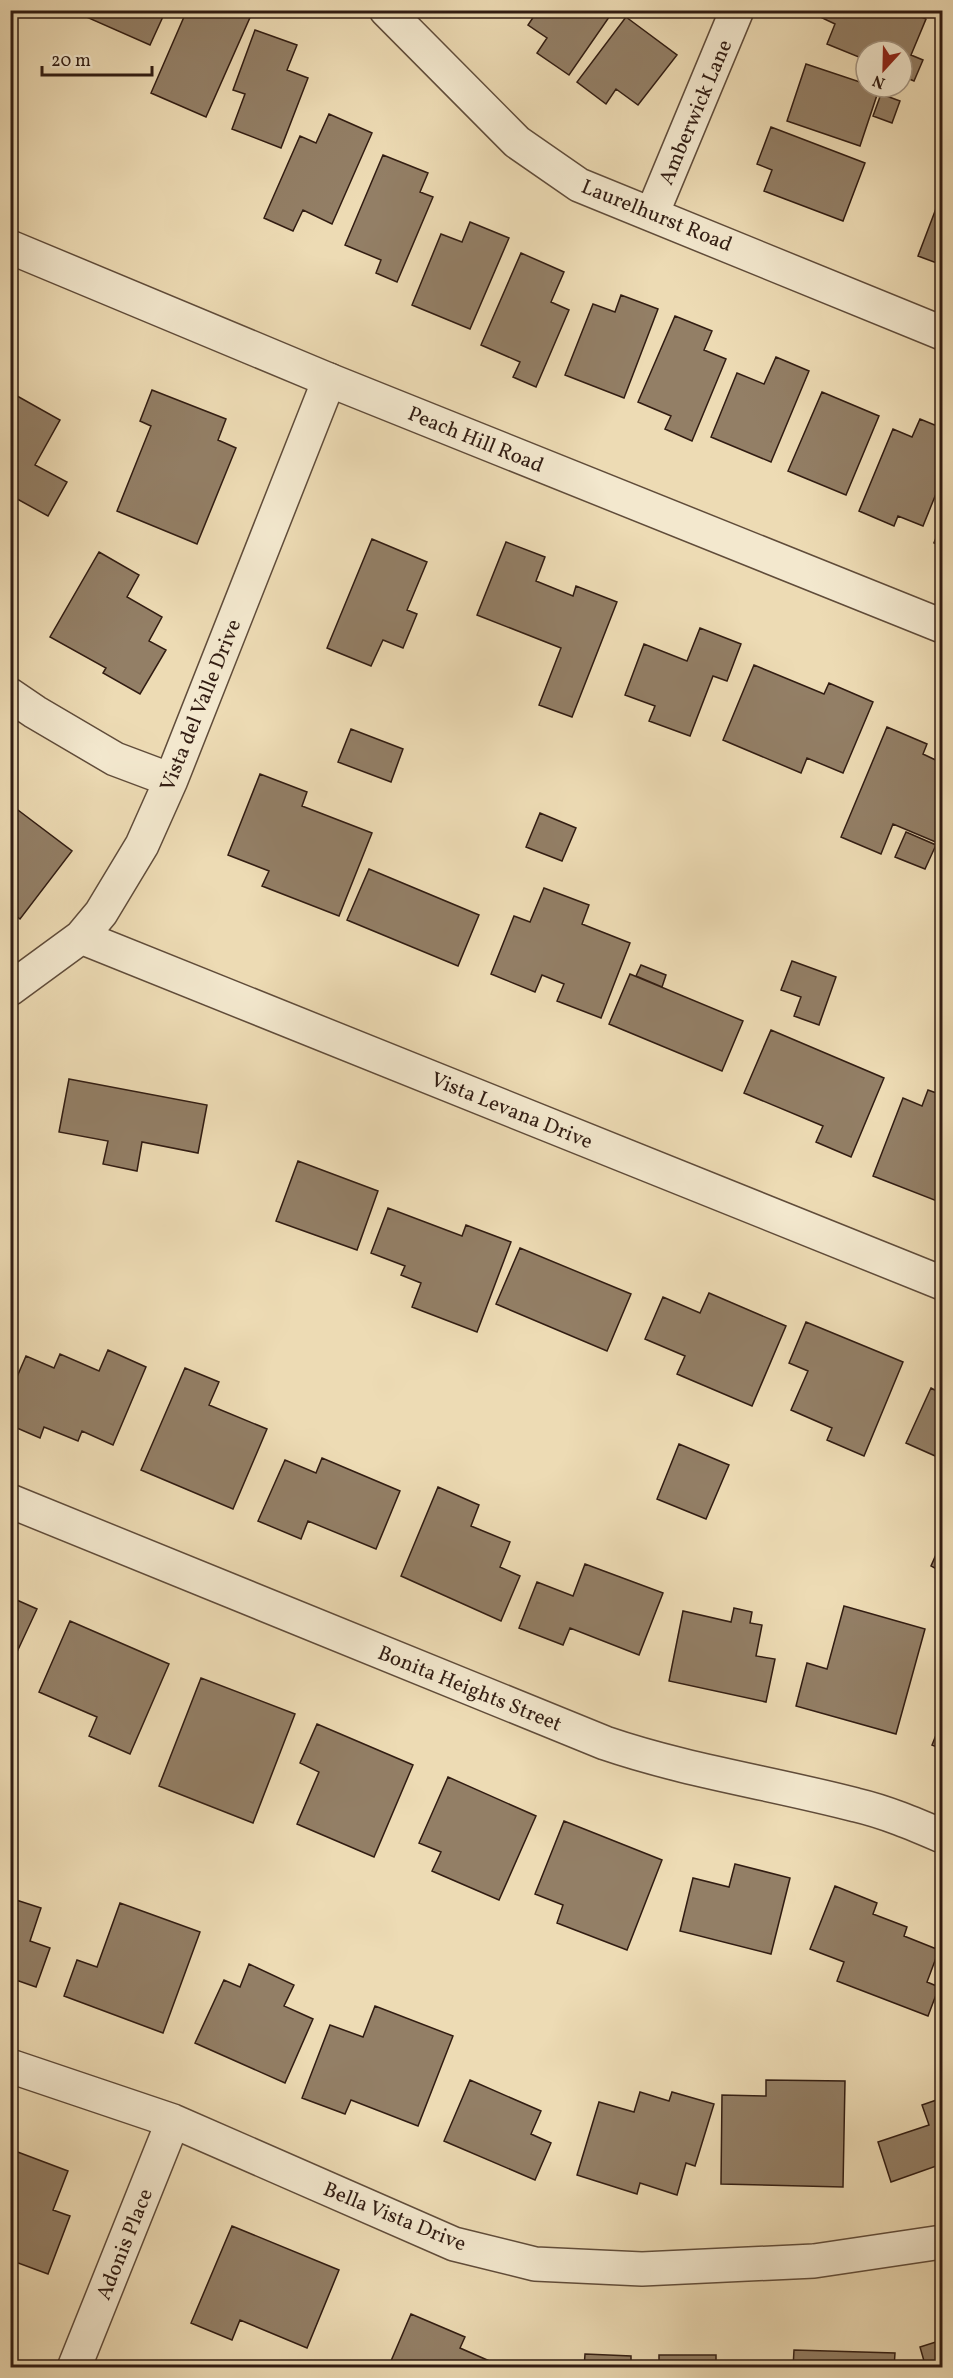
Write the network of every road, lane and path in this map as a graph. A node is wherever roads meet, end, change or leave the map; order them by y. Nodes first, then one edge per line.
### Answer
1 (386, 10) edge
2 (737, 10) edge
3 (652, 214) junction
4 (10, 248) edge
5 (942, 333) edge
6 (329, 380) junction
7 (942, 626) edge
8 (10, 695) edge
9 (171, 780) junction
10 (81, 936) junction
11 (10, 990) edge
12 (942, 1283) edge
13 (10, 1502) edge
14 (942, 1836) edge
15 (10, 2066) edge
16 (173, 2121) junction
17 (942, 2242) edge
18 (74, 2367) edge

1 - 3 street, Laurelhurst Road
2 - 3 street, Amberwick Lane
3 - 5 street, Laurelhurst Road
4 - 6 street, Peach Hill Road
6 - 7 street, Peach Hill Road
6 - 9 street, Vista del Valle Drive
8 - 9 street
9 - 10 street, Vista del Valle Drive
10 - 11 street, Vista del Valle Drive
10 - 12 street, Vista Levana Drive
13 - 14 street, Bonita Heights Street
15 - 16 street, Bella Vista Drive
16 - 17 street, Bella Vista Drive
16 - 18 street, Adonis Place

